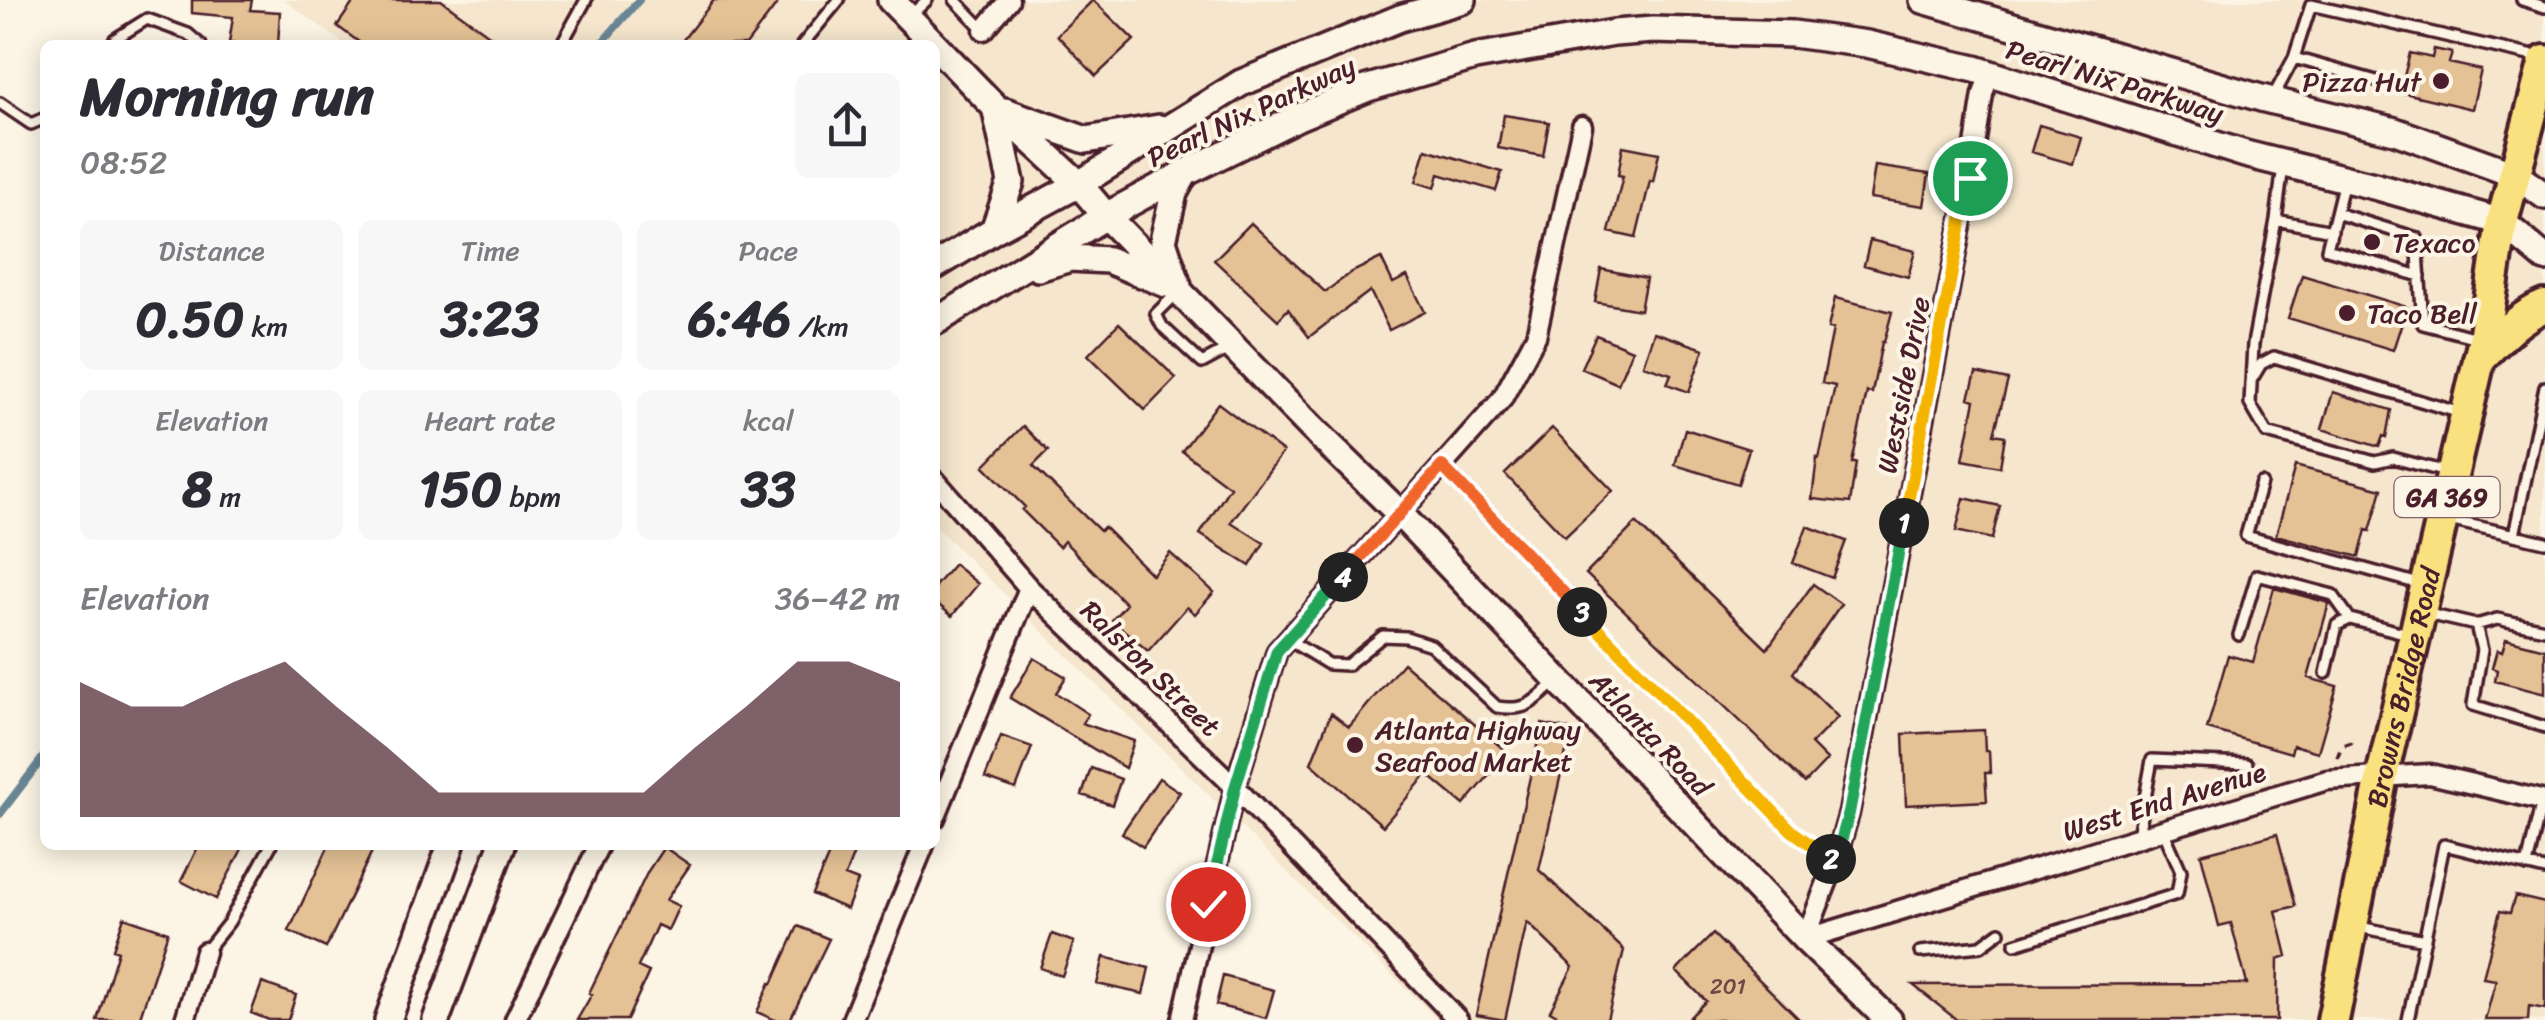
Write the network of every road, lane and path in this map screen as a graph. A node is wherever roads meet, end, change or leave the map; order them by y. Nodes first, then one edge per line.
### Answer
1 (586, 0) edge
2 (839, 0) edge
3 (955, 0) edge
4 (1009, 0) edge
5 (1463, 0) edge
6 (1923, 0) edge
7 (2522, 0) edge
8 (909, 6) edge
9 (2545, 7) edge
10 (1990, 11) edge
11 (984, 30) joint
12 (114, 40) edge
13 (195, 40) edge
14 (564, 40) edge
15 (806, 40) edge
16 (932, 40) edge
17 (940, 50) edge
18 (2294, 58) junction
19 (2545, 60) edge
20 (1990, 73) junction
21 (2380, 82) dead end
22 (2271, 100) junction
23 (0, 103) edge
24 (995, 107) junction
25 (40, 120) edge
26 (1582, 126) dead end
27 (1169, 127) junction
28 (2283, 163) junction
29 (1184, 173) junction
30 (2514, 174) junction
31 (2345, 178) junction
32 (1079, 184) junction
33 (2545, 196) edge
34 (2336, 213) junction
35 (1106, 216) junction
36 (2276, 220) junction
37 (2502, 222) junction
38 (994, 230) junction
39 (2332, 230) junction
40 (2545, 258) edge
41 (940, 263) edge
42 (1011, 276) junction
43 (2420, 276) junction
44 (1180, 290) junction
45 (2545, 306) edge
46 (940, 319) edge
47 (1233, 346) junction
48 (2481, 349) junction
49 (2251, 382) junction
50 (2545, 387) edge
51 (2466, 415) junction
52 (1442, 466) junction
53 (2452, 474) junction
54 (2261, 483) dead end
55 (940, 486) edge
56 (1400, 514) junction
57 (2442, 519) junction
58 (2514, 535) junction
59 (2545, 542) edge
60 (1029, 588) junction
61 (2420, 612) junction
62 (2350, 619) junction
63 (2476, 625) junction
64 (2545, 630) edge
65 (2239, 635) dead end
66 (1287, 639) junction
67 (2326, 673) dead end
68 (1558, 680) junction
69 (2545, 728) edge
70 (2355, 742) dead end
71 (2337, 758) dead end
72 (2247, 764) dead end
73 (2382, 776) junction
74 (1235, 788) junction
75 (2543, 801) edge
76 (940, 806) edge
77 (2163, 829) junction
78 (2138, 836) junction
79 (269, 850) edge
80 (449, 850) edge
81 (500, 850) edge
82 (597, 850) edge
83 (922, 850) edge
84 (1835, 862) junction
85 (2526, 866) junction
86 (2545, 870) edge
87 (2353, 926) junction
88 (2000, 932) dead end
89 (1806, 939) junction
90 (2425, 940) junction
91 (2015, 944) dead end
92 (205, 952) joint
93 (1920, 952) dead end
94 (1878, 1015) edge
95 (184, 1020) edge
96 (388, 1020) edge
97 (436, 1020) edge
98 (515, 1020) edge
99 (852, 1020) edge
100 (1182, 1020) edge
101 (1458, 1020) edge
102 (2333, 1020) edge
103 (2408, 1020) edge

1 - 14 lane
2 - 15 lane
3 - 11 lane
4 - 11 street
5 - 27 main road, Pearl Nix Parkway
6 - 10 main road, Pearl Nix Parkway
7 - 9 lane
8 - 16 main road, Atlanta Road
10 - 22 main road, Pearl Nix Parkway
12 - 13 lane
17 - 24 main road, Atlanta Road
18 - 19 lane
18 - 21 lane
18 - 22 lane
19 - 30 main road, Browns Bridge Road / GA 369
20 - 28 main road, Pearl Nix Parkway
20 - 29 main road, Pearl Nix Parkway
20 - 84 street, Westside Drive
22 - 30 main road, Pearl Nix Parkway
23 - 25 lane
24 - 27 main road
24 - 32 main road, Atlanta Road
24 - 38 main road
26 - 52 street
27 - 32 main road, Pearl Nix Parkway
28 - 31 main road, Pearl Nix Parkway
28 - 36 lane
29 - 35 main road, Pearl Nix Parkway
29 - 44 main road
30 - 33 main road, Pearl Nix Parkway
30 - 37 main road, Browns Bridge Road / GA 369
31 - 34 lane
31 - 37 main road, Pearl Nix Parkway
32 - 35 main road, Atlanta Road
32 - 38 main road, Pearl Nix Parkway
34 - 39 lane
34 - 43 lane
35 - 42 main road, Pearl Nix Parkway
35 - 44 main road, Atlanta Road
36 - 39 lane
36 - 49 lane
37 - 40 main road, Pearl Nix Parkway
37 - 48 main road, Browns Bridge Road / GA 369
38 - 41 main road, Pearl Nix Parkway
39 - 43 lane
42 - 44 main road
42 - 46 main road, Pearl Nix Parkway
43 - 48 lane
44 - 47 main road, Atlanta Road
44 - 47 lane
45 - 48 main road
47 - 56 main road, Atlanta Road
48 - 51 main road, Browns Bridge Road / GA 369
49 - 51 lane
49 - 53 lane
50 - 58 lane
51 - 53 main road, Browns Bridge Road / GA 369
52 - 56 street
52 - 84 lane
53 - 57 main road, Browns Bridge Road / GA 369
54 - 61 lane
55 - 60 street, Ralston Street
56 - 66 street
56 - 68 main road, Atlanta Road
57 - 58 lane
57 - 61 main road, Browns Bridge Road / GA 369
58 - 59 lane
60 - 74 street, Ralston Street
60 - 76 street
61 - 62 lane
61 - 63 lane
61 - 73 main road, Browns Bridge Road / GA 369
62 - 65 lane
62 - 67 lane
63 - 64 lane
63 - 69 lane
66 - 68 lane
66 - 74 street
68 - 89 main road, Atlanta Road
70 - 71 path
72 - 78 lane
73 - 75 street, West End Avenue
73 - 77 street, West End Avenue
73 - 87 main road, Browns Bridge Road / GA 369
74 - 100 street
74 - 101 street, Ralston Street
75 - 85 lane
77 - 78 street, West End Avenue
77 - 91 lane
78 - 89 street, West End Avenue
79 - 92 lane
80 - 96 main road
81 - 97 main road
82 - 98 street
83 - 99 street
84 - 89 street, Westside Drive
85 - 86 lane
85 - 90 lane
87 - 90 lane
87 - 102 main road, Browns Bridge Road / GA 369
88 - 93 lane
89 - 94 main road, Atlanta Road
90 - 103 lane
92 - 95 street

